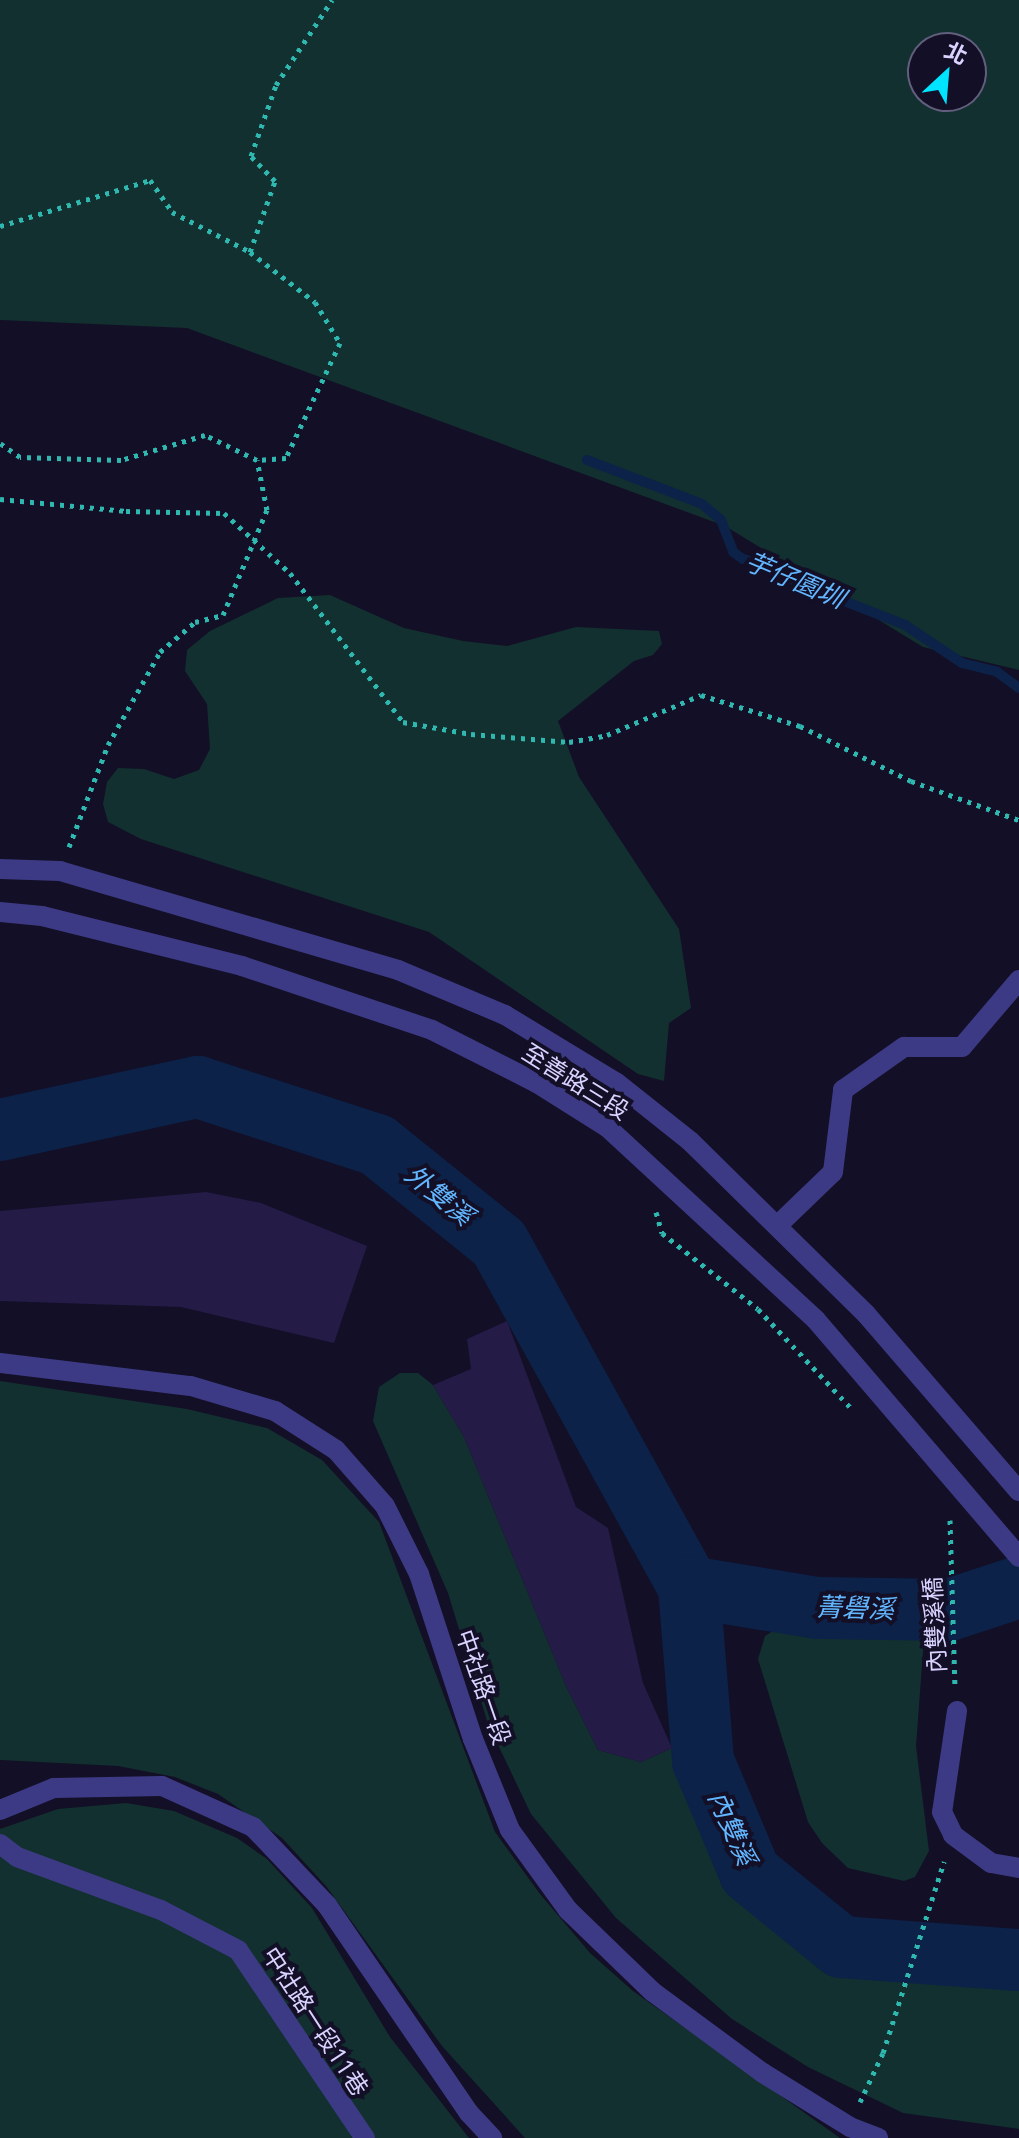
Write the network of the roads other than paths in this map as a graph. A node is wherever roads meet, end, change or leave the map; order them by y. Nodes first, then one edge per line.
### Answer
1 (0, 869) edge
2 (0, 912) edge
3 (1019, 980) edge
4 (778, 1225) junction
5 (0, 1363) edge
6 (1015, 1483) edge
7 (1014, 1552) edge
8 (957, 1711) road end
9 (0, 1810) edge
10 (0, 1844) edge
11 (1019, 1868) edge
12 (365, 2138) edge
13 (492, 2138) edge
14 (878, 2138) edge

1 - 4 street, 至善路三段
2 - 7 street, 至善路三段
3 - 4 street
4 - 6 street, 至善路三段
5 - 14 street, 中社路一段
8 - 11 street
9 - 13 street
10 - 12 street, 中社路一段11巷

